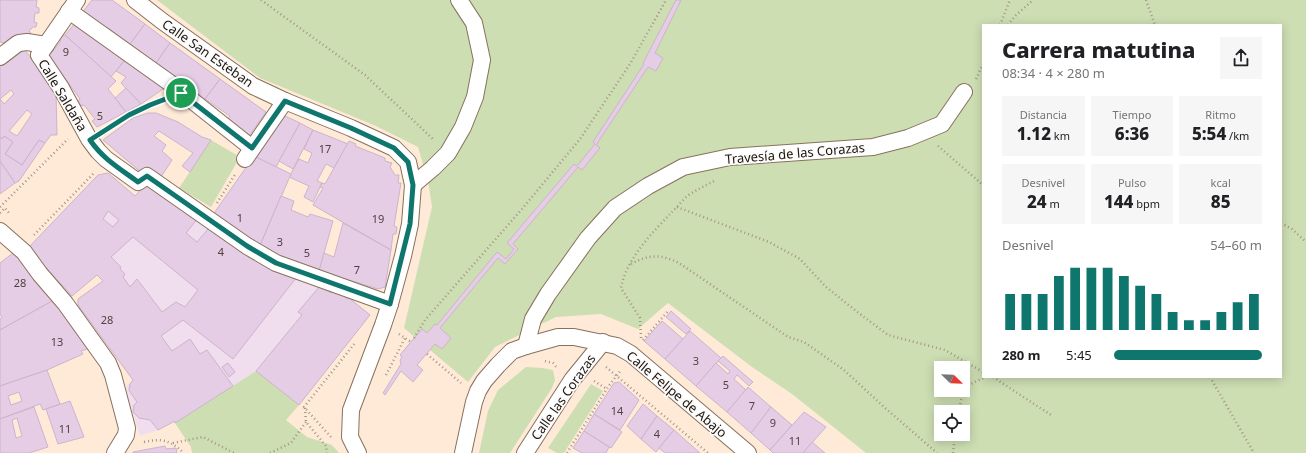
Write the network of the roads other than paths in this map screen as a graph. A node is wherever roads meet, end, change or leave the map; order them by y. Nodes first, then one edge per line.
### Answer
1 (135, 0) edge
2 (459, 0) edge
3 (73, 6) edge
4 (46, 45) junction
5 (0, 57) edge
6 (964, 92) dead end
7 (285, 101) junction
8 (413, 185) junction
9 (0, 231) edge
10 (390, 304) junction
11 (603, 342) junction
12 (526, 346) junction
13 (117, 450) edge
14 (358, 453) edge
15 (463, 453) edge
16 (525, 453) edge
17 (748, 453) edge

1 - 7 street, Calle San Esteban
2 - 8 street
3 - 4 street, Calle Saldaña
3 - 7 street, Calle Saldaña
4 - 5 street
4 - 10 street, Calle Saldaña
6 - 12 street, Travesía de las Corazas
7 - 8 street, Calle San Esteban
8 - 10 street, Calle San Esteban
9 - 13 street
10 - 14 street, Calle San Esteban
11 - 12 street
11 - 16 street, Calle las Corazas
11 - 17 street, Calle Felipe de Abajo
12 - 15 street

